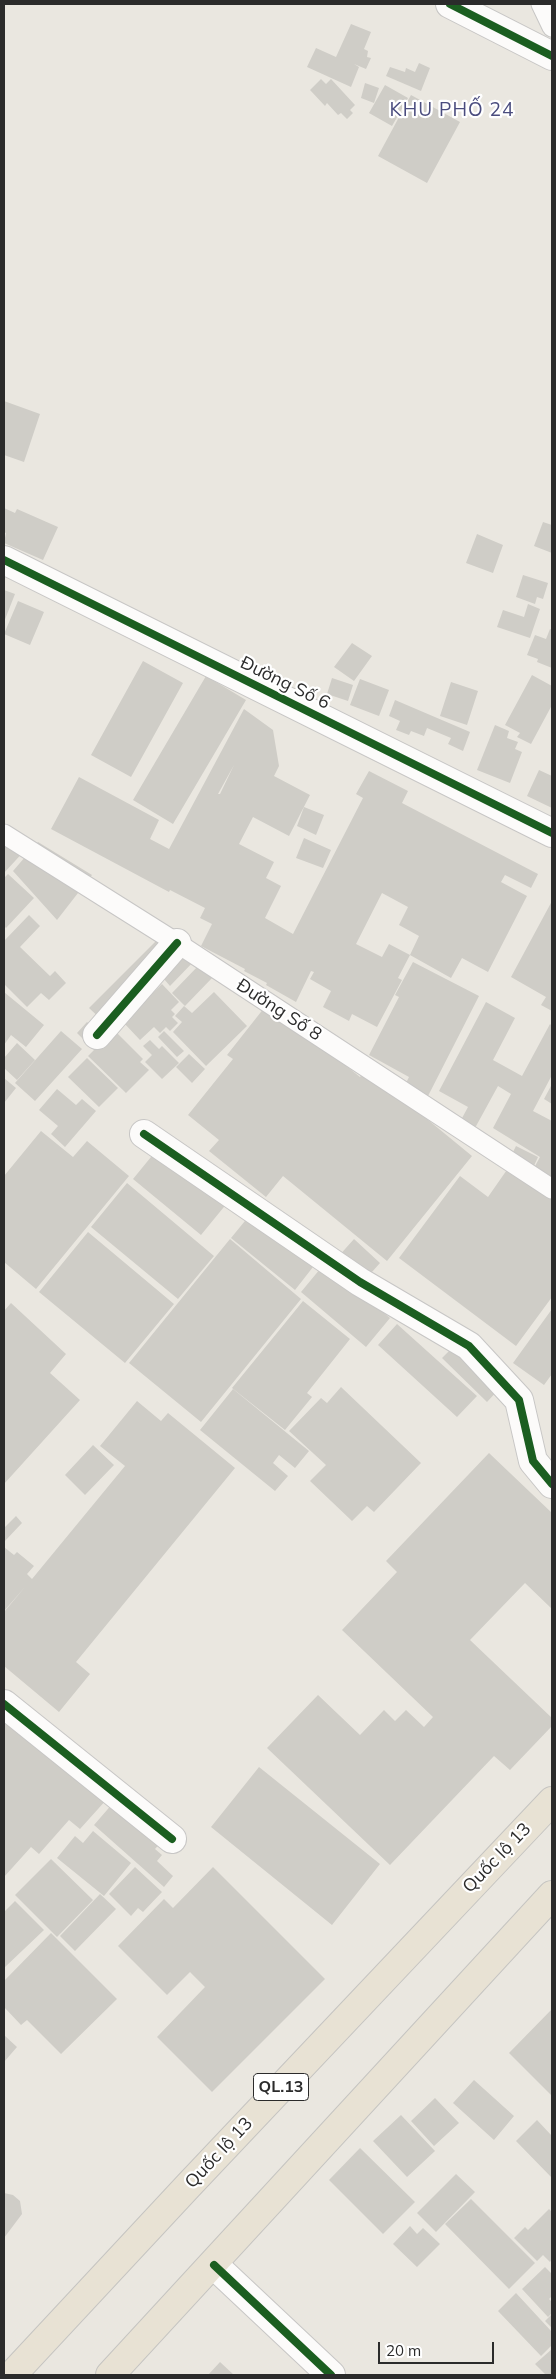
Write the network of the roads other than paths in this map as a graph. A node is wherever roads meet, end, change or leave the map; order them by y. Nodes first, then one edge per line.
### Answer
1 (450, 4) edge
2 (541, 4) edge
3 (552, 27) edge
4 (552, 56) edge
5 (4, 560) edge
6 (552, 833) edge
7 (4, 834) edge
8 (177, 943) junction
9 (97, 1035) dead end
10 (144, 1134) dead end
11 (552, 1189) edge
12 (552, 1484) edge
13 (4, 1704) edge
14 (552, 1801) edge
15 (172, 1839) dead end
16 (552, 1895) edge
17 (214, 2265) junction
18 (12, 2375) edge
19 (110, 2375) edge
20 (331, 2375) edge

1 - 4 street
2 - 3 lane
5 - 6 street, Đường Số 6
7 - 8 lane, Đường Số 8
8 - 9 street
8 - 11 lane, Đường Số 8
10 - 12 street
13 - 15 street
14 - 18 highway, Quốc lộ 13 / QL.13
16 - 17 highway
17 - 19 highway
17 - 20 street

